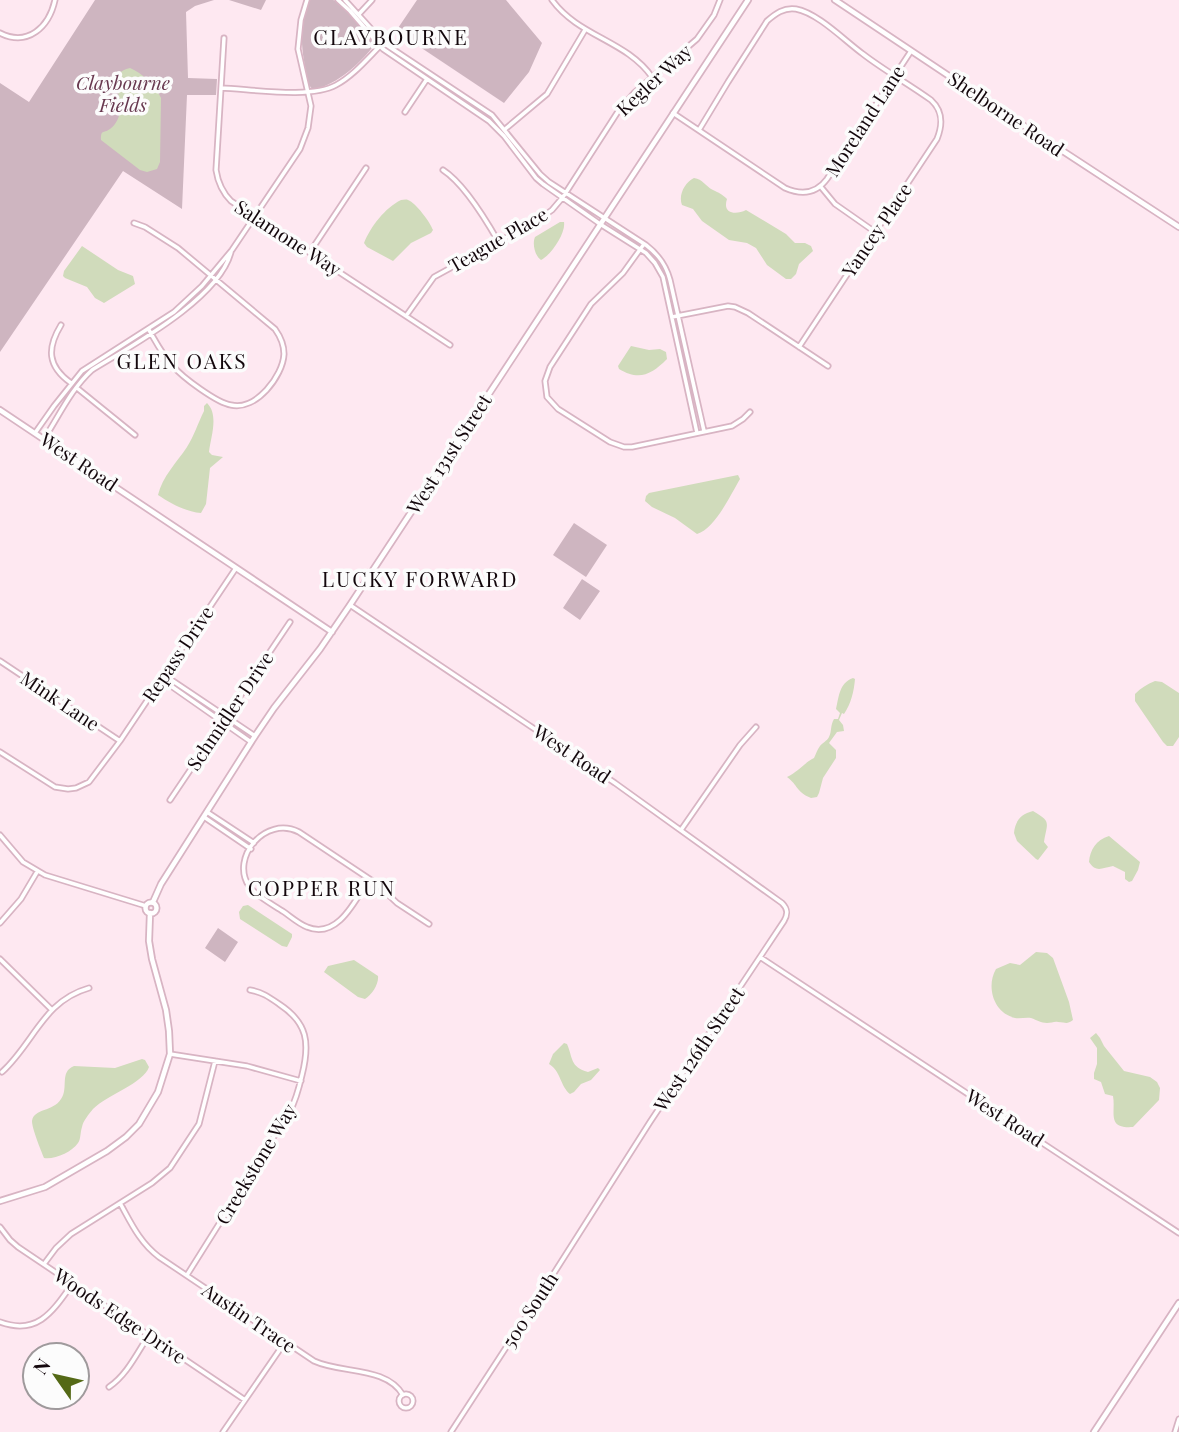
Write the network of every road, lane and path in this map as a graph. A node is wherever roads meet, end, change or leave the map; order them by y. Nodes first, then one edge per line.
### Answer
1 (55, 0) edge
2 (307, 0) edge
3 (338, 0) edge
4 (345, 0) edge
5 (372, 0) edge
6 (552, 0) edge
7 (720, 0) edge
8 (835, 0) edge
9 (745, 2) edge
10 (357, 16) junction
11 (585, 30) junction
12 (0, 33) edge
13 (224, 38) dead end
14 (381, 44) junction
15 (911, 51) junction
16 (894, 76) junction
17 (429, 77) junction
18 (652, 77) junction
19 (221, 88) junction
20 (308, 93) junction
21 (405, 112) dead end
22 (673, 113) junction
23 (699, 130) junction
24 (502, 131) junction
25 (366, 168) dead end
26 (443, 170) dead end
27 (821, 187) junction
28 (564, 195) junction
29 (254, 216) junction
30 (604, 218) junction
31 (134, 223) dead end
32 (600, 224) junction
33 (1178, 228) edge
34 (876, 232) junction
35 (498, 242) junction
36 (644, 244) junction
37 (640, 249) junction
38 (232, 250) junction
39 (310, 252) junction
40 (210, 276) junction
41 (215, 279) junction
42 (406, 316) junction
43 (679, 316) junction
44 (672, 317) junction
45 (61, 325) dead end
46 (148, 329) junction
47 (151, 334) junction
48 (450, 345) dead end
49 (799, 347) junction
50 (828, 366) dead end
51 (72, 384) junction
52 (76, 387) junction
53 (0, 410) edge
54 (750, 412) dead end
55 (704, 431) junction
56 (697, 432) junction
57 (35, 433) junction
58 (135, 435) dead end
59 (44, 439) junction
60 (236, 568) junction
61 (350, 605) junction
62 (290, 622) dead end
63 (332, 632) junction
64 (0, 661) edge
65 (162, 677) junction
66 (225, 716) junction
67 (222, 722) junction
68 (756, 727) dead end
69 (253, 739) junction
70 (120, 741) junction
71 (0, 752) edge
72 (170, 800) dead end
73 (205, 815) junction
74 (681, 830) junction
75 (0, 835) edge
76 (252, 846) junction
77 (37, 872) junction
78 (369, 879) junction
79 (153, 902) junction
80 (146, 906) junction
81 (787, 911) joint
82 (150, 913) junction
83 (0, 923) edge
84 (429, 924) dead end
85 (760, 957) junction
86 (0, 959) edge
87 (89, 988) dead end
88 (250, 990) dead end
89 (52, 1010) junction
90 (170, 1054) junction
91 (215, 1061) junction
92 (2, 1072) edge
93 (301, 1081) junction
94 (609, 1188) joint
95 (0, 1201) edge
96 (120, 1203) junction
97 (0, 1227) edge
98 (1179, 1233) edge
99 (44, 1264) junction
100 (187, 1275) junction
101 (73, 1283) junction
102 (1179, 1303) edge
103 (0, 1322) edge
104 (149, 1335) junction
105 (285, 1342) junction
106 (109, 1387) dead end
107 (403, 1395) junction
108 (245, 1400) junction
109 (1179, 1419) edge
110 (223, 1432) edge
111 (451, 1432) edge
112 (1094, 1432) edge
113 (1175, 1432) edge

1 - 12 street
2 - 20 street
3 - 10 street
4 - 10 street
5 - 10 street
6 - 11 street
7 - 18 street, Kegler Way
8 - 15 street, Shelborne Road
9 - 22 street, West 131st Street
10 - 14 street
11 - 18 street
11 - 24 street
13 - 19 street, Salamone Way
14 - 17 street
14 - 20 street
15 - 16 street, Moreland Lane
15 - 33 street, Shelborne Road
16 - 23 street
16 - 27 street, Moreland Lane
16 - 34 street, Yancey Place
17 - 21 street
17 - 24 street
18 - 28 street, Kegler Way
19 - 20 street
19 - 29 street, Salamone Way
20 - 29 street
22 - 23 street, Moreland Lane
22 - 30 street, West 131st Street
23 - 27 street, Moreland Lane
24 - 28 street
25 - 39 street
26 - 35 street
27 - 34 street
28 - 30 street
28 - 32 street
28 - 35 street, Teague Place
29 - 38 street
29 - 39 street, Salamone Way
30 - 32 street, West 131st Street
30 - 36 street
31 - 40 street
32 - 37 street
32 - 61 street, West 131st Street
34 - 49 street, Yancey Place
35 - 42 street, Teague Place
36 - 37 street
36 - 43 street
37 - 44 street
37 - 56 street
38 - 40 street
38 - 41 street
39 - 42 street, Salamone Way
40 - 41 street
40 - 46 street
41 - 47 street
41 - 47 street
42 - 48 street, Salamone Way
43 - 44 street
43 - 49 street
43 - 55 street
44 - 56 street
45 - 51 street
46 - 47 street
46 - 51 street
47 - 52 street
49 - 50 street
51 - 52 street
51 - 57 street
52 - 58 street
52 - 59 street
53 - 57 street, West Road
54 - 55 street
55 - 56 street
57 - 59 street, West Road
59 - 60 street, West Road
60 - 63 street, West Road
60 - 65 street, Repass Drive
61 - 63 street, West 131st Street
61 - 74 street, West Road
62 - 66 street, Schmidler Drive
63 - 69 street, West 131st Street
64 - 70 street, Mink Lane
65 - 66 street
65 - 67 street
65 - 70 street, Repass Drive
66 - 67 street, Schmidler Drive
66 - 69 street
67 - 69 street
67 - 72 street, Schmidler Drive
68 - 74 street
69 - 73 street, West 131st Street
70 - 71 street, Repass Drive
73 - 76 street
73 - 79 street, West 131st Street
74 - 81 street, West Road
75 - 77 street
76 - 78 street
76 - 78 street
77 - 80 street
77 - 83 street
78 - 84 street
79 - 80 street
79 - 82 street
80 - 82 street
81 - 85 street, West 126th Street
82 - 90 street
85 - 94 street, West 126th Street
85 - 98 street, West Road
86 - 89 street
87 - 89 street
88 - 93 street, Creekstone Way
89 - 92 street
90 - 91 street
90 - 95 street
91 - 93 street
91 - 96 street
93 - 100 street, Creekstone Way
94 - 111 street, 500 South
96 - 99 street
96 - 100 street, Austin Trace
97 - 99 street, Woods Edge Drive
99 - 101 street, Woods Edge Drive
100 - 105 street, Austin Trace
101 - 103 street
101 - 104 street, Woods Edge Drive
102 - 112 street
104 - 106 street
104 - 108 street, Woods Edge Drive
105 - 107 street, Austin Trace
105 - 108 street
107 - 107 street, Austin Trace
108 - 110 street
109 - 113 street

